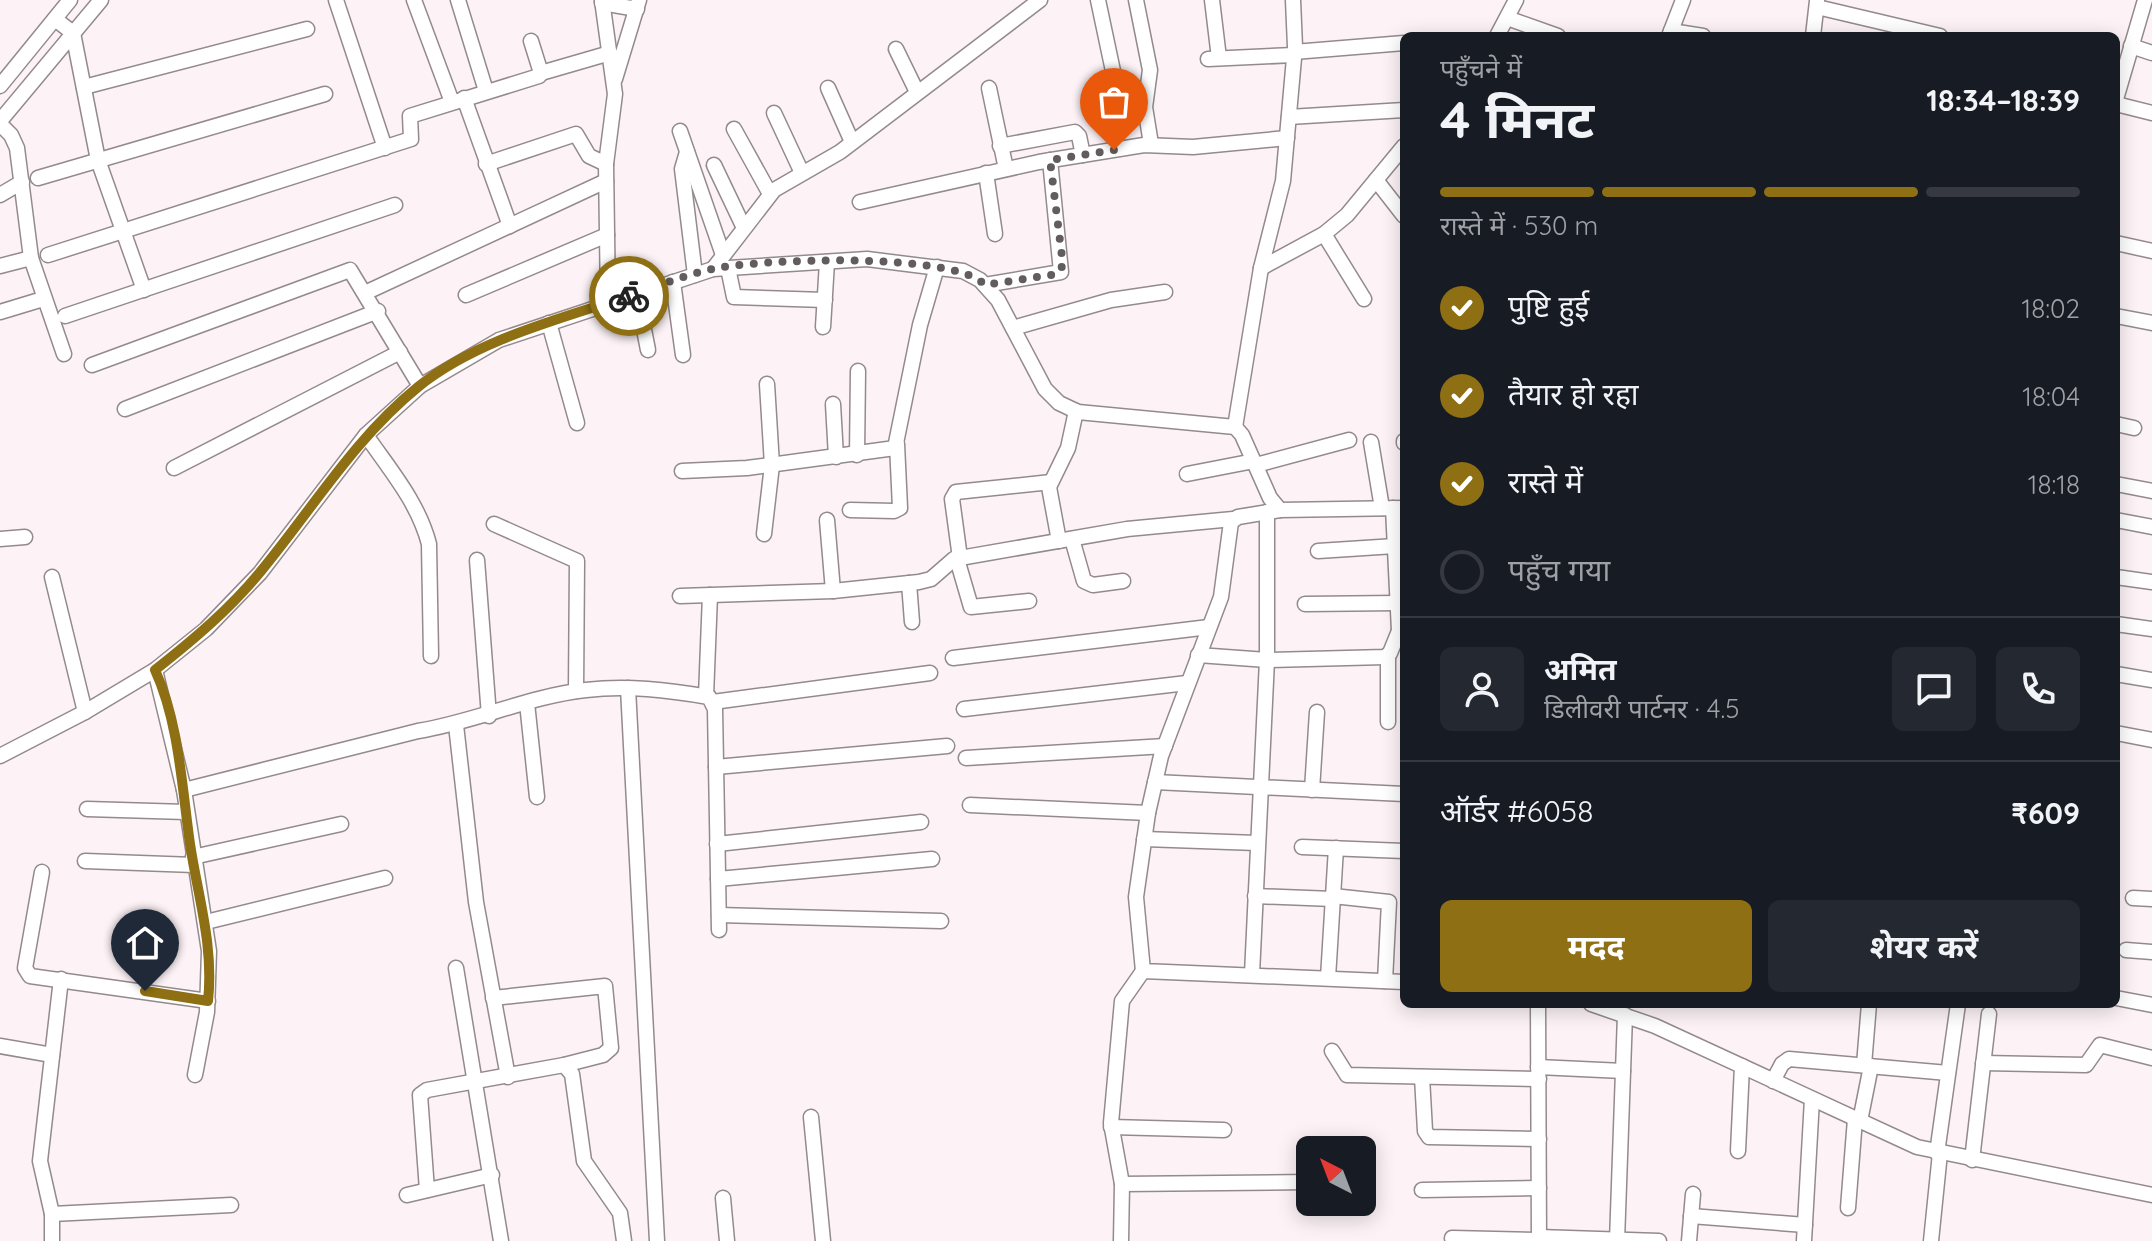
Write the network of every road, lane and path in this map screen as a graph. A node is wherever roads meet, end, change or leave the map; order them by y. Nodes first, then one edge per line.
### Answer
1 (70, 0) edge
2 (101, 0) edge
3 (336, 0) edge
4 (414, 0) edge
5 (458, 0) edge
6 (1040, 0) edge
7 (1098, 0) edge
8 (1136, 0) edge
9 (1212, 0) edge
10 (1293, 0) edge
11 (1516, 0) edge
12 (1683, 0) edge
13 (2145, 0) edge
14 (602, 2) edge
15 (1817, 3) edge
16 (638, 4) edge
17 (1507, 18) junction
18 (55, 19) junction
19 (307, 29) dead end
20 (1499, 32) edge
21 (1547, 32) edge
22 (1670, 32) edge
23 (1813, 32) edge
24 (1925, 32) edge
25 (73, 33) junction
26 (531, 41) dead end
27 (1400, 43) edge
28 (2131, 46) junction
29 (896, 49) dead end
30 (610, 53) junction
31 (1294, 53) junction
32 (2152, 53) edge
33 (1113, 71) dead end
34 (541, 73) junction
35 (2120, 76) edge
36 (614, 83) junction
37 (0, 86) edge
38 (84, 87) junction
39 (828, 88) dead end
40 (989, 88) dead end
41 (486, 91) junction
42 (917, 92) junction
43 (325, 94) dead end
44 (458, 100) junction
45 (2120, 103) edge
46 (1400, 110) edge
47 (774, 113) dead end
48 (2152, 113) edge
49 (1289, 117) junction
50 (1, 121) edge
51 (734, 129) dead end
52 (680, 131) dead end
53 (1287, 138) junction
54 (852, 142) junction
55 (1151, 144) junction
56 (1000, 146) junction
57 (385, 148) junction
58 (1400, 151) edge
59 (687, 152) junction
60 (1083, 155) junction
61 (98, 160) junction
62 (1050, 160) junction
63 (486, 164) junction
64 (606, 164) junction
65 (714, 165) dead end
66 (1006, 169) junction
67 (802, 173) junction
68 (986, 173) junction
69 (38, 178) dead end
70 (1376, 180) junction
71 (606, 181) junction
72 (22, 182) junction
73 (770, 194) junction
74 (0, 195) edge
75 (860, 202) dead end
76 (395, 205) dead end
77 (1400, 211) edge
78 (510, 226) junction
79 (744, 228) junction
80 (123, 231) junction
81 (995, 234) dead end
82 (1324, 234) junction
83 (607, 235) junction
84 (2120, 244) edge
85 (2152, 251) edge
86 (48, 255) dead end
87 (31, 258) junction
88 (726, 262) junction
89 (827, 262) junction
90 (0, 266) edge
91 (937, 267) junction
92 (1261, 268) junction
93 (695, 275) junction
94 (673, 282) junction
95 (985, 285) junction
96 (144, 290) junction
97 (367, 292) junction
98 (1165, 292) dead end
99 (637, 294) junction
100 (466, 295) dead end
101 (43, 299) junction
102 (1364, 299) dead end
103 (825, 300) junction
104 (608, 303) junction
105 (378, 311) junction
106 (0, 312) edge
107 (65, 316) dead end
108 (2120, 317) edge
109 (549, 323) junction
110 (2152, 323) edge
111 (823, 327) dead end
112 (1013, 328) junction
113 (648, 350) dead end
114 (400, 352) junction
115 (64, 354) dead end
116 (683, 355) dead end
117 (92, 365) dead end
118 (858, 371) dead end
119 (767, 384) dead end
120 (420, 386) junction
121 (833, 404) dead end
122 (125, 409) dead end
123 (1076, 411) junction
124 (577, 423) dead end
125 (2120, 425) edge
126 (1235, 427) junction
127 (2134, 428) dead end
128 (366, 435) junction
129 (1349, 440) dead end
130 (1371, 442) dead end
131 (897, 444) junction
132 (857, 455) junction
133 (836, 457) junction
134 (1255, 463) junction
135 (772, 465) junction
136 (174, 468) dead end
137 (682, 471) dead end
138 (1187, 474) dead end
139 (1051, 482) junction
140 (2120, 485) edge
141 (2152, 491) edge
142 (1393, 508) edge
143 (850, 510) dead end
144 (1273, 511) junction
145 (1233, 519) junction
146 (827, 520) dead end
147 (2120, 521) edge
148 (494, 524) dead end
149 (2152, 527) edge
150 (764, 534) dead end
151 (25, 537) dead end
152 (0, 539) edge
153 (1065, 540) junction
154 (1395, 546) junction
155 (1318, 551) dead end
156 (958, 559) junction
157 (477, 560) dead end
158 (52, 577) dead end
159 (2120, 578) edge
160 (1123, 581) dead end
161 (2152, 582) edge
162 (909, 583) junction
163 (833, 591) junction
164 (710, 595) junction
165 (680, 596) dead end
166 (1029, 601) dead end
167 (1398, 603) junction
168 (1305, 604) dead end
169 (1400, 618) edge
170 (912, 622) dead end
171 (2120, 625) edge
172 (1209, 627) junction
173 (2152, 629) edge
174 (1400, 636) edge
175 (1198, 655) junction
176 (1388, 655) junction
177 (431, 656) dead end
178 (953, 658) dead end
179 (1267, 660) junction
180 (155, 670) junction
181 (930, 673) dead end
182 (2120, 675) edge
183 (2152, 680) edge
184 (1187, 683) junction
185 (628, 688) junction
186 (576, 691) junction
187 (709, 699) junction
188 (527, 703) junction
189 (964, 709) dead end
190 (85, 712) junction
191 (1317, 712) dead end
192 (489, 716) junction
193 (1388, 722) dead end
194 (456, 725) junction
195 (2120, 734) edge
196 (2152, 739) edge
197 (947, 746) dead end
198 (1165, 746) junction
199 (0, 756) edge
200 (966, 758) dead end
201 (716, 767) junction
202 (1155, 782) junction
203 (1258, 787) junction
204 (184, 790) junction
205 (1312, 790) junction
206 (1400, 794) edge
207 (537, 797) dead end
208 (970, 805) dead end
209 (87, 809) dead end
210 (186, 812) junction
211 (1148, 813) junction
212 (921, 822) dead end
213 (341, 824) dead end
214 (1144, 839) junction
215 (1257, 843) junction
216 (717, 844) junction
217 (1302, 847) dead end
218 (1336, 848) junction
219 (1400, 851) edge
220 (932, 859) dead end
221 (85, 861) dead end
222 (193, 861) junction
223 (42, 872) dead end
224 (385, 878) dead end
225 (718, 879) junction
226 (1255, 896) junction
227 (1333, 898) junction
228 (2133, 898) dead end
229 (2152, 899) edge
230 (1397, 912) edge
231 (941, 921) dead end
232 (206, 922) junction
233 (2126, 950) dead end
234 (2152, 952) edge
235 (456, 968) dead end
236 (1143, 971) junction
237 (1252, 974) junction
238 (1328, 978) junction
239 (61, 979) junction
240 (1385, 981) junction
241 (1400, 982) edge
242 (493, 998) junction
243 (2120, 999) edge
244 (208, 1001) junction
245 (2152, 1005) edge
246 (1538, 1008) edge
247 (1603, 1008) edge
248 (1869, 1008) edge
249 (1957, 1008) edge
250 (1989, 1014) dead end
251 (1625, 1015) junction
252 (0, 1046) edge
253 (1332, 1051) dead end
254 (52, 1055) junction
255 (2152, 1058) edge
256 (1983, 1063) junction
257 (564, 1065) junction
258 (1742, 1066) junction
259 (1867, 1066) junction
260 (1623, 1071) junction
261 (1538, 1073) junction
262 (1948, 1073) junction
263 (195, 1075) dead end
264 (508, 1077) junction
265 (1422, 1077) junction
266 (1773, 1081) junction
267 (475, 1083) junction
268 (1812, 1099) junction
269 (811, 1117) dead end
270 (1858, 1120) junction
271 (1111, 1127) junction
272 (1224, 1130) dead end
273 (1539, 1139) junction
274 (1738, 1151) dead end
275 (1938, 1153) junction
276 (1972, 1160) junction
277 (492, 1175) junction
278 (1296, 1182) edge
279 (1122, 1184) junction
280 (1539, 1188) junction
281 (427, 1190) junction
282 (1422, 1190) dead end
283 (1693, 1194) dead end
284 (407, 1195) dead end
285 (2152, 1195) edge
286 (723, 1198) dead end
287 (231, 1205) dead end
288 (1848, 1208) dead end
289 (52, 1214) junction
290 (1691, 1216) junction
291 (1805, 1225) junction
292 (1452, 1238) dead end
293 (1539, 1239) edge
294 (1618, 1240) edge
295 (52, 1241) edge
296 (501, 1241) edge
297 (624, 1241) edge
298 (657, 1241) edge
299 (727, 1241) edge
300 (823, 1241) edge
301 (1121, 1241) edge
302 (1659, 1241) edge
303 (1689, 1241) edge
304 (1804, 1241) edge
305 (1931, 1241) edge

1 - 18 street
2 - 25 street
3 - 57 street
4 - 44 street
5 - 41 street
6 - 42 street
7 - 33 street
8 - 55 street
9 - 31 street
10 - 31 street
11 - 17 street
12 - 22 street
13 - 28 street
14 - 16 street
14 - 30 street
15 - 23 street
15 - 24 street
16 - 36 street
17 - 20 street
17 - 21 street
18 - 25 street
18 - 37 street
19 - 38 street
25 - 38 street
25 - 50 street
26 - 34 street
27 - 31 street
28 - 32 street
28 - 35 street
29 - 42 street
30 - 34 street
30 - 36 street
31 - 49 street
34 - 41 street
36 - 64 street
38 - 61 street
39 - 54 street
40 - 56 street
41 - 44 street
42 - 54 street
43 - 61 street
44 - 57 street
44 - 63 street
45 - 48 street
46 - 49 street
47 - 67 street
49 - 53 street
50 - 72 street
51 - 73 street
52 - 59 street
53 - 55 street
53 - 92 street
54 - 67 street
55 - 60 street
56 - 60 street
56 - 66 street
57 - 80 street
58 - 70 street
59 - 88 street
59 - 93 street
60 - 62 street
61 - 69 street
61 - 80 street
62 - 66 street
62 - 95 street
63 - 64 street
63 - 78 street
64 - 71 street
65 - 79 street
66 - 68 street
67 - 73 street
68 - 75 street
68 - 81 street
70 - 77 street
70 - 82 street
71 - 78 street
71 - 83 street
72 - 74 street
72 - 87 street
73 - 79 street
76 - 96 street
78 - 97 street
79 - 88 street
80 - 86 street
80 - 96 street
82 - 92 street
82 - 102 street
83 - 100 street
83 - 104 street
84 - 85 street
87 - 90 street
87 - 101 street
88 - 89 street
88 - 93 street
88 - 103 street
89 - 91 street
89 - 103 street
91 - 95 street
91 - 131 street
92 - 126 street
93 - 94 street
94 - 99 street
94 - 116 street
95 - 112 street
96 - 107 street
97 - 105 street
97 - 117 street
98 - 112 street
99 - 104 street
99 - 113 street
101 - 106 street
101 - 115 street
103 - 111 street
104 - 109 street
105 - 114 street
105 - 122 street
108 - 110 street
109 - 120 street
109 - 124 street
112 - 123 street
114 - 120 street
114 - 136 street
118 - 132 street
119 - 135 street
120 - 128 street
121 - 133 street
123 - 126 street
123 - 139 street
125 - 127 street
126 - 134 street
128 - 177 street
128 - 180 street
129 - 134 street
130 - 142 street
131 - 132 street
131 - 143 street
132 - 133 street
133 - 135 street
134 - 138 street
134 - 144 street
135 - 137 street
135 - 150 street
139 - 153 street
139 - 156 street
140 - 141 street
142 - 144 street
142 - 154 street
144 - 145 street
144 - 179 street
145 - 153 street
145 - 172 street
146 - 163 street
147 - 149 street
148 - 186 street
151 - 152 street
153 - 156 street
153 - 160 street
154 - 155 street
154 - 167 street
156 - 162 street
156 - 166 street
157 - 192 street
158 - 190 street
159 - 161 street
162 - 163 street
162 - 170 street
163 - 164 street
164 - 165 street
164 - 187 street
167 - 168 street
167 - 169 street
171 - 173 street
172 - 175 street
172 - 178 street
174 - 176 street
175 - 179 street
175 - 184 street
176 - 179 street
176 - 193 street
179 - 203 street
180 - 190 street
180 - 204 street
181 - 187 street
182 - 183 street
184 - 189 street
184 - 198 street
185 - 186 street
185 - 187 street
185 - 298 street
186 - 188 street
187 - 201 street
188 - 192 street
188 - 207 street
190 - 199 street
191 - 205 street
192 - 194 street
194 - 204 street
194 - 242 street
195 - 196 street
197 - 201 street
198 - 200 street
198 - 202 street
201 - 216 street
202 - 203 street
202 - 211 street
203 - 205 street
203 - 215 street
204 - 210 street
205 - 206 street
208 - 211 street
209 - 210 street
210 - 222 street
211 - 214 street
212 - 216 street
213 - 222 street
214 - 215 street
214 - 236 street
215 - 226 street
216 - 225 street
217 - 218 street
218 - 219 street
218 - 227 street
220 - 225 street
221 - 222 street
222 - 232 street
223 - 239 street
224 - 232 street
225 - 231 street
226 - 227 street
226 - 237 street
227 - 230 street
227 - 238 street
228 - 229 street
230 - 240 street
232 - 244 street
233 - 234 street
235 - 267 street
236 - 237 street
236 - 271 street
237 - 238 street
238 - 240 street
239 - 244 street
239 - 254 street
240 - 241 street
242 - 257 street
242 - 264 street
243 - 245 street
244 - 263 street
246 - 261 street
247 - 251 street
248 - 259 street
249 - 262 street
250 - 256 street
251 - 258 street
251 - 260 street
252 - 254 street
253 - 265 street
254 - 289 street
255 - 256 street
256 - 276 street
257 - 264 street
257 - 297 street
258 - 266 street
258 - 274 street
259 - 262 street
259 - 266 street
259 - 270 street
260 - 261 street
260 - 294 street
261 - 265 street
261 - 273 street
262 - 275 street
264 - 267 street
265 - 273 street
266 - 268 street
267 - 277 street
267 - 281 street
268 - 270 street
268 - 291 street
269 - 300 street
270 - 275 street
270 - 288 street
271 - 272 street
271 - 279 street
273 - 280 street
275 - 276 street
275 - 305 street
276 - 285 street
277 - 281 street
277 - 296 street
278 - 279 street
279 - 301 street
280 - 282 street
280 - 293 street
281 - 284 street
283 - 290 street
286 - 299 street
287 - 289 street
289 - 295 street
290 - 291 street
290 - 303 street
291 - 304 street
292 - 293 street
293 - 294 street
294 - 302 street

